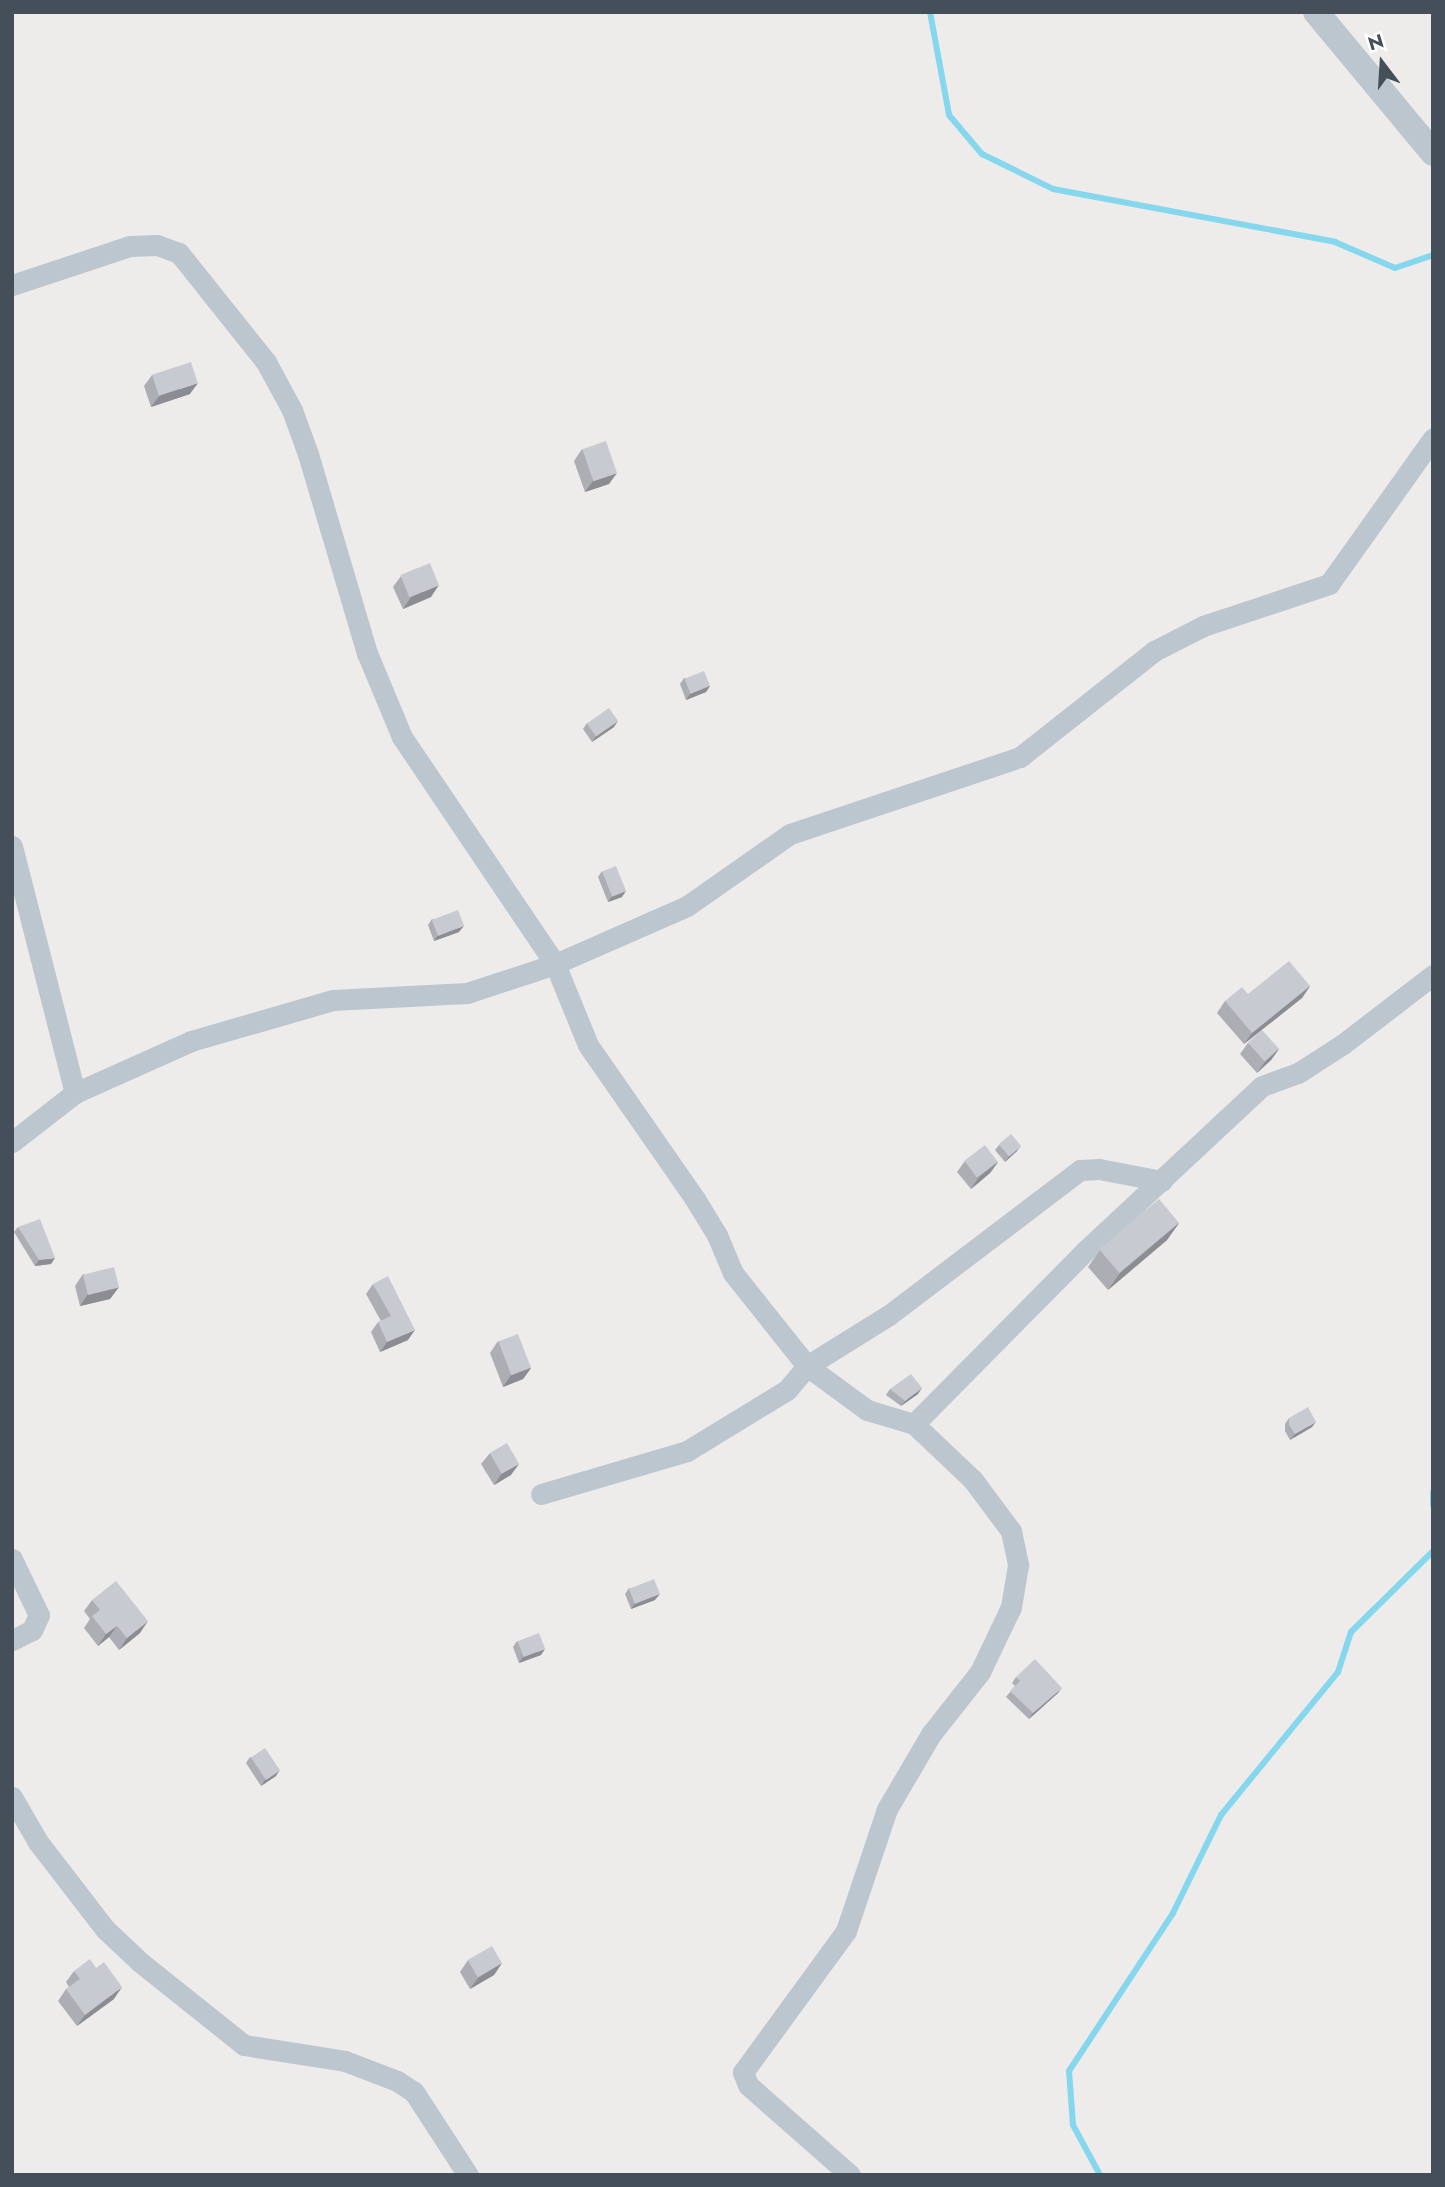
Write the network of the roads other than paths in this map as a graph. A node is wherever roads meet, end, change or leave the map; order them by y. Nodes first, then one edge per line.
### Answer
1 (1316, 12) edge
2 (1433, 153) edge
3 (12, 285) edge
4 (1433, 438) edge
5 (12, 846) edge
6 (555, 964) junction
7 (1433, 975) edge
8 (75, 1093) junction
9 (12, 1142) edge
10 (1162, 1181) junction
11 (807, 1366) junction
12 (914, 1424) junction
13 (541, 1494) dead end
14 (12, 1559) edge
15 (12, 1640) edge
16 (12, 1797) edge
17 (468, 2175) edge
18 (850, 2175) edge

1 - 2 street
3 - 6 street
4 - 6 street
5 - 8 street
6 - 8 street
6 - 11 street
7 - 10 street
8 - 9 street
10 - 11 street
10 - 12 street
11 - 12 street
11 - 13 street
12 - 18 street
14 - 15 street
16 - 17 street

